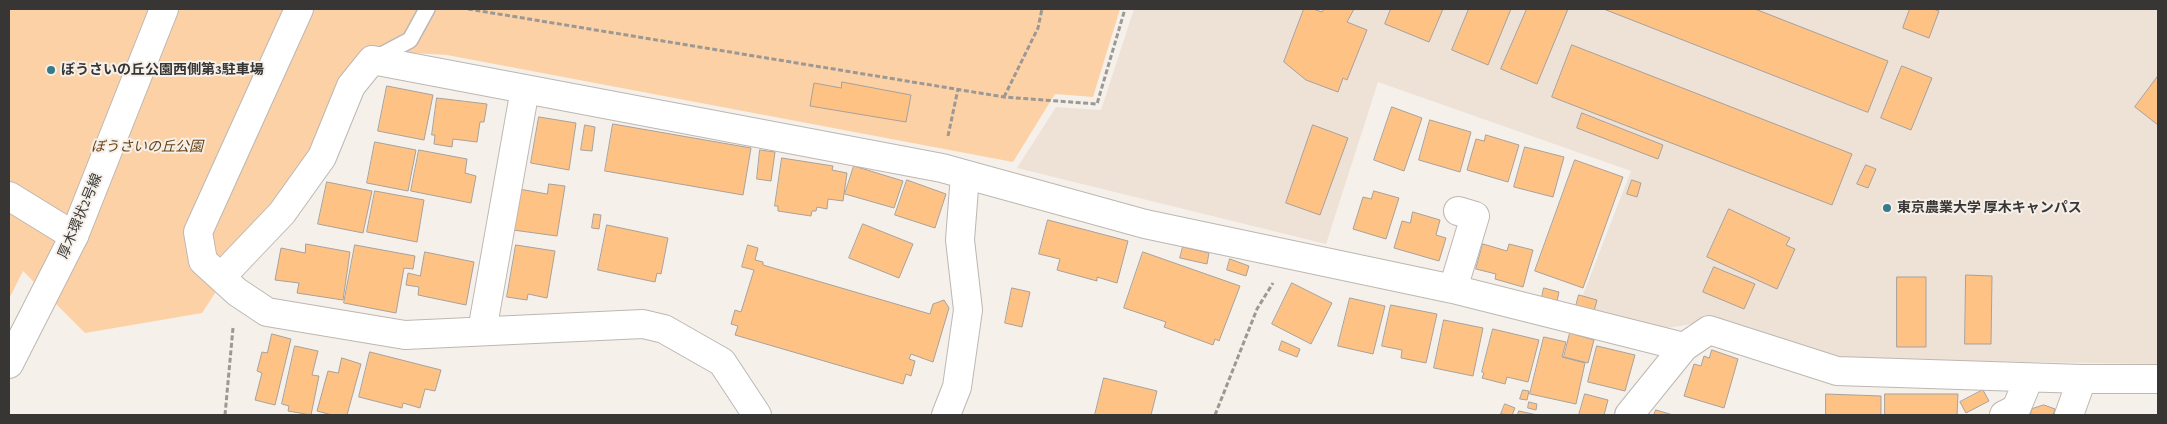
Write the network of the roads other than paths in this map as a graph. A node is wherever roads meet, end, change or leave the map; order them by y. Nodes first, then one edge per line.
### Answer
1 (164, 9) edge
2 (299, 9) edge
3 (427, 9) edge
4 (372, 60) junction
5 (525, 89) junction
6 (953, 172) junction
7 (9, 196) edge
8 (1476, 216) dead end
9 (74, 236) junction
10 (229, 285) junction
11 (1453, 290) junction
12 (482, 331) junction
13 (1684, 347) junction
14 (9, 364) edge
15 (2029, 378) junction
16 (2082, 379) junction
17 (2158, 379) edge
18 (757, 415) edge
19 (946, 415) edge
20 (1629, 415) edge
21 (2004, 415) edge
22 (2069, 415) edge

1 - 9 street, 厚木環状2号線
2 - 10 street
3 - 4 lane
4 - 5 street
4 - 10 street
5 - 6 street
5 - 12 street
6 - 11 street
6 - 19 street
7 - 9 street
8 - 11 street
9 - 14 street, 厚木環状2号線
10 - 12 street
11 - 13 street
12 - 18 street
13 - 15 street
13 - 20 street
15 - 16 street
15 - 21 street
16 - 17 street
16 - 22 street

